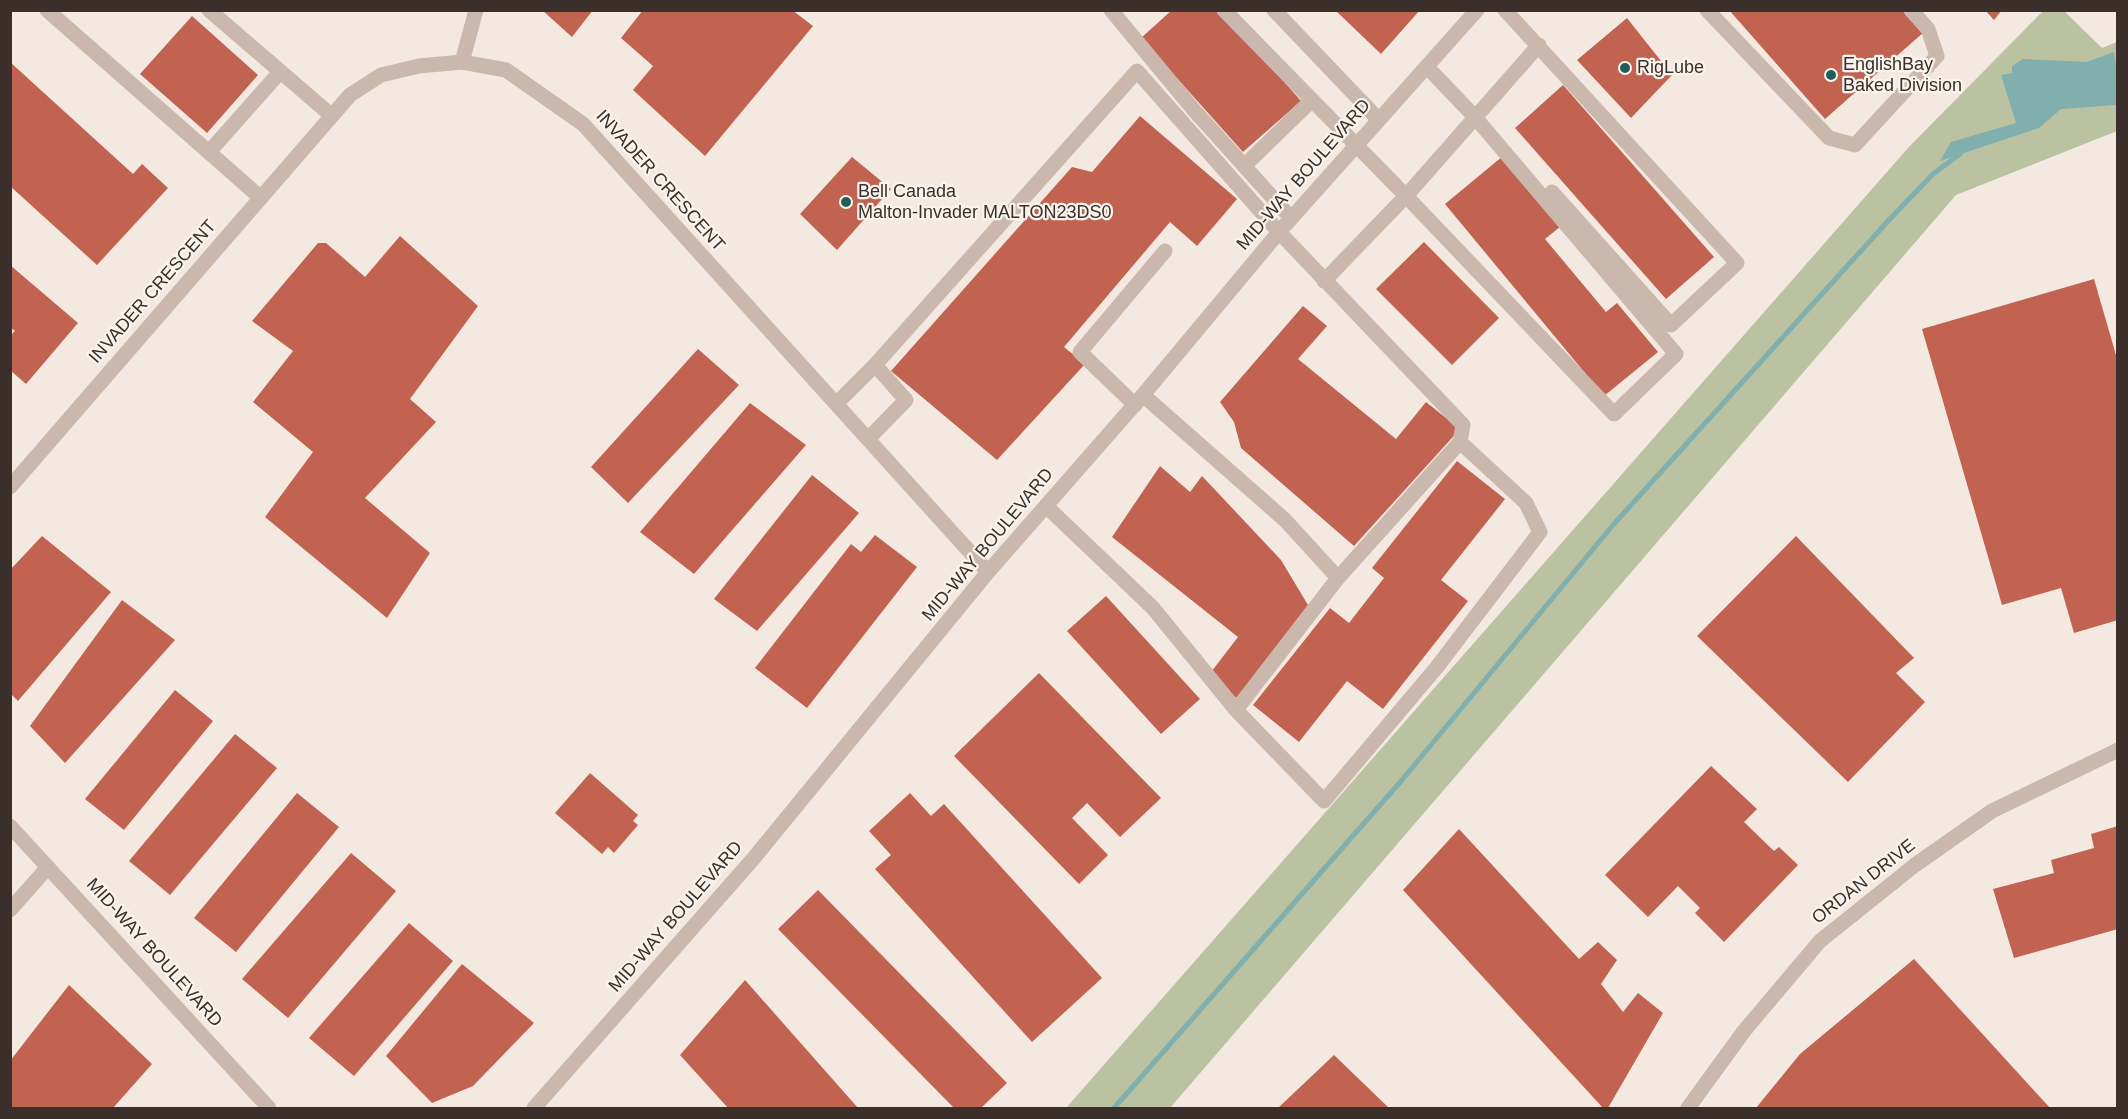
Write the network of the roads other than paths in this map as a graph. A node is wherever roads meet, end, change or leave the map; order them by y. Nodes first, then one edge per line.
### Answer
1 (47, 10) edge
2 (209, 10) edge
3 (476, 10) edge
4 (1111, 10) edge
5 (1224, 10) edge
6 (1274, 10) edge
7 (1477, 10) edge
8 (1505, 10) edge
9 (1707, 10) edge
10 (1911, 10) edge
11 (1539, 45) junction
12 (462, 62) junction
13 (1427, 67) junction
14 (280, 72) junction
15 (1312, 100) junction
16 (1477, 113) junction
17 (332, 116) junction
18 (1379, 120) junction
19 (1356, 145) junction
20 (209, 152) junction
21 (1244, 166) junction
22 (1406, 195) junction
23 (261, 198) junction
24 (1291, 218) junction
25 (1279, 232) junction
26 (1165, 251) dead end
27 (1324, 281) junction
28 (875, 365) junction
29 (1139, 400) junction
30 (836, 404) junction
31 (868, 439) junction
32 (1460, 442) junction
33 (10, 487) edge
34 (1046, 506) junction
35 (988, 572) junction
36 (1338, 578) junction
37 (1236, 710) junction
38 (2118, 750) edge
39 (10, 826) edge
40 (48, 867) junction
41 (10, 910) edge
42 (269, 1108) edge
43 (534, 1108) edge
44 (1688, 1108) edge

1 - 20 street
2 - 14 street
3 - 12 street
4 - 21 street
5 - 15 street
6 - 18 street
7 - 13 street, MID-WAY BOULEVARD
8 - 11 street
9 - 10 street
11 - 16 street
11 - 16 street
12 - 17 street, INVADER CRESCENT
12 - 30 street, INVADER CRESCENT
13 - 16 street
13 - 18 street, MID-WAY BOULEVARD
14 - 17 street
14 - 20 street
15 - 19 street
15 - 21 street
16 - 22 street
16 - 22 street
17 - 23 street, INVADER CRESCENT
18 - 19 street, MID-WAY BOULEVARD
19 - 22 street
19 - 24 street, MID-WAY BOULEVARD
20 - 23 street
21 - 24 street
22 - 27 street
23 - 33 street, INVADER CRESCENT
24 - 25 street, MID-WAY BOULEVARD
25 - 27 street
25 - 28 street
25 - 29 street, MID-WAY BOULEVARD
26 - 29 street
27 - 32 street
28 - 30 street
28 - 31 street
29 - 34 street, MID-WAY BOULEVARD
29 - 36 street
30 - 31 street, INVADER CRESCENT
31 - 35 street, INVADER CRESCENT
32 - 36 street
32 - 37 street
34 - 35 street, MID-WAY BOULEVARD
34 - 37 street
35 - 43 street, MID-WAY BOULEVARD
36 - 37 street
38 - 44 street, ORDAN DRIVE
39 - 40 street
40 - 41 street
40 - 42 street, MID-WAY BOULEVARD

